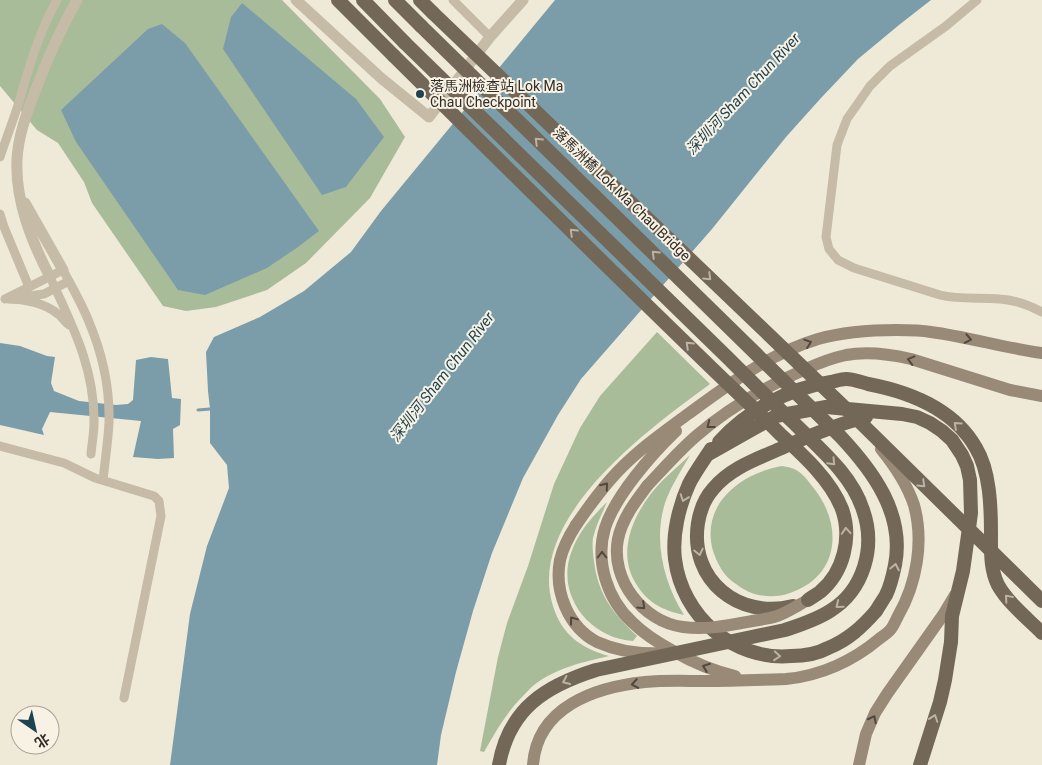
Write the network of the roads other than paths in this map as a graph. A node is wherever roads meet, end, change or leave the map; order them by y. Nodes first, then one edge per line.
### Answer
1 (57, 0) edge
2 (77, 0) edge
3 (296, 0) edge
4 (338, 0) edge
5 (363, 0) edge
6 (395, 0) edge
7 (420, 0) edge
8 (453, 0) edge
9 (522, 0) edge
10 (976, 0) edge
11 (490, 37) junction
12 (0, 158) edge
13 (20, 195) junction
14 (0, 214) edge
15 (63, 270) junction
16 (50, 277) junction
17 (69, 281) junction
18 (29, 287) junction
19 (55, 288) junction
20 (4, 299) edge
21 (1042, 312) edge
22 (74, 331) junction
23 (1042, 353) edge
24 (763, 390) junction
25 (716, 394) junction
26 (1042, 396) edge
27 (902, 414) junction
28 (863, 425) junction
29 (0, 446) edge
30 (91, 454) dead end
31 (707, 455) junction
32 (103, 480) junction
33 (959, 588) junction
34 (808, 600) junction
35 (1042, 601) edge
36 (1042, 633) edge
37 (681, 652) junction
38 (822, 671) junction
39 (124, 698) dead end
40 (499, 765) edge
41 (533, 765) edge
42 (859, 765) edge
43 (920, 765) edge

1 - 12 street
2 - 13 street
3 - 11 street
34 -> 4 main road, bridge
5 -> 37 main road, bridge
31 -> 6 main road, 落馬洲橋 Lok Ma Chau Bridge, bridge
7 -> 28 main road, 落馬洲橋 Lok Ma Chau Bridge, bridge
8 - 11 street
9 - 11 street
10 - 21 street
13 - 15 street
13 - 16 street
14 - 18 street
15 - 16 street
15 - 17 street
16 - 18 street
16 - 19 street
17 - 19 street
17 - 32 street
18 - 20 street
19 - 20 street
19 - 22 street
20 - 22 street
22 - 30 street
25 -> 23 main road
26 -> 24 main road
24 - 31 main road
24 -> 34 main road, bridge
37 -> 25 main road, bridge
38 -> 25 main road
27 - 31 main road
27 - 33 main road
27 -> 34 main road, bridge
28 -> 35 main road, 落馬洲橋 Lok Ma Chau Bridge, bridge
28 - 38 main road, bridge
29 - 32 street
36 -> 31 main road
32 - 39 street
42 -> 33 main road
43 -> 33 main road
37 -> 40 main road, bridge
38 -> 41 main road

